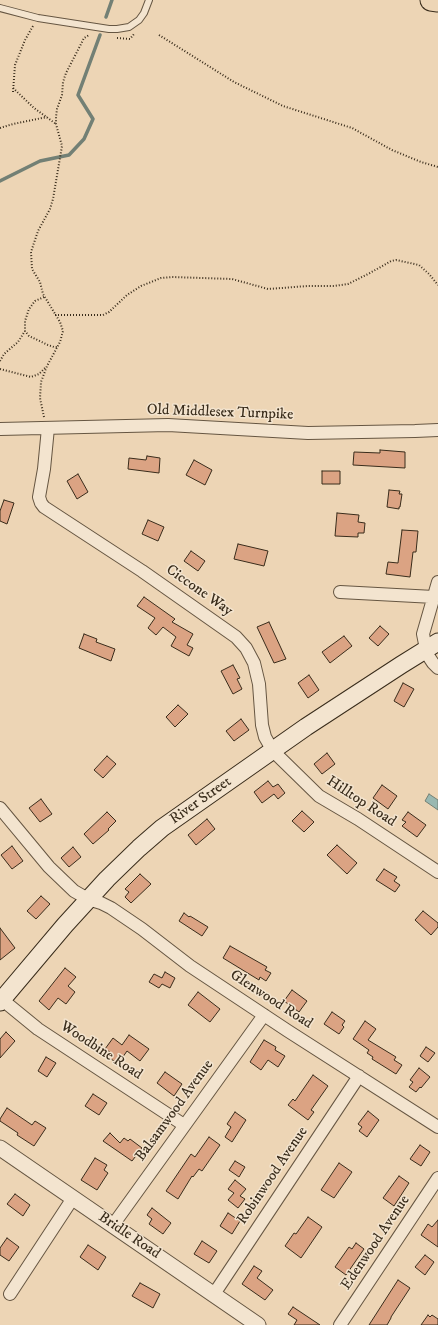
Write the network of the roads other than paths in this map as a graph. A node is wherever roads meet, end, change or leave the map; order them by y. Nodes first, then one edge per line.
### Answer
1 (149, 0) edge
2 (430, 0) edge
3 (438, 1) edge
4 (0, 8) edge
5 (48, 428) junction
6 (0, 429) edge
7 (438, 430) edge
8 (438, 582) edge
9 (340, 592) dead end
10 (434, 597) junction
11 (432, 645) edge
12 (438, 668) edge
13 (273, 751) junction
14 (2, 816) edge
15 (438, 872) edge
16 (88, 899) junction
17 (1, 1000) edge
18 (264, 1015) junction
19 (359, 1076) junction
20 (184, 1125) junction
21 (438, 1127) edge
22 (0, 1148) edge
23 (438, 1178) edge
24 (73, 1198) junction
25 (113, 1225) junction
26 (10, 1294) dead end
27 (214, 1294) junction
28 (258, 1325) edge
29 (340, 1325) edge

1 - 4 lane
2 - 3 highway
5 - 6 street, Old Middlesex Turnpike
5 - 7 street, Old Middlesex Turnpike
5 - 13 street, Ciccone Way
8 - 10 street
9 - 10 street
10 - 11 street
11 - 12 street
11 - 13 main road, River Street
13 - 15 street, Hilltop Road
13 - 16 main road, River Street
14 - 16 street, Glenwood Road
16 - 17 main road, River Street
16 - 18 street, Glenwood Road
17 - 20 street, Woodbine Road
18 - 19 street, Glenwood Road
18 - 20 street, Balsamwood Avenue
19 - 21 street, Glenwood Road
19 - 27 street, Robinwood Avenue
20 - 25 street, Balsamwood Avenue
22 - 24 street, Bridle Road
23 - 29 street, Edenwood Avenue
24 - 25 street, Bridle Road
24 - 26 street
25 - 27 street, Bridle Road
27 - 28 street, Bridle Road

